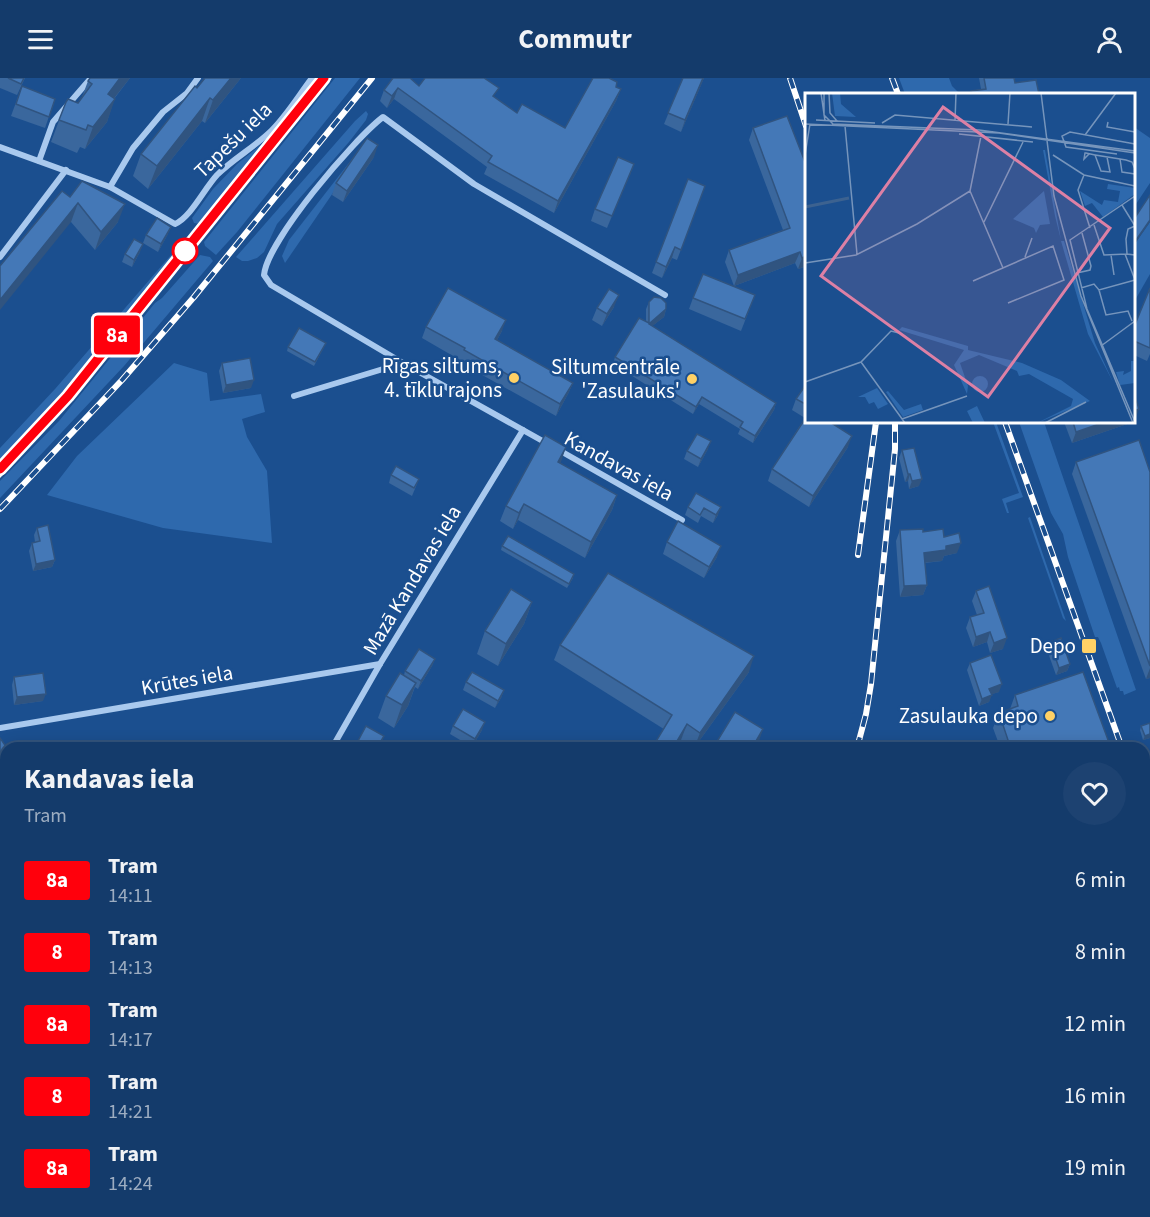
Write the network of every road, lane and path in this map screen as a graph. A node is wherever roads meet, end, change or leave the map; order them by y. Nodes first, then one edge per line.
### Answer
1 (91, 78) edge
2 (198, 78) edge
3 (308, 79) edge
4 (0, 147) edge
5 (39, 161) junction
6 (66, 170) junction
7 (110, 187) junction
8 (0, 257) edge
9 (665, 295) dead end
10 (403, 363) junction
11 (294, 396) dead end
12 (523, 430) junction
13 (682, 520) edge
14 (380, 664) junction
15 (0, 728) edge
16 (335, 742) edge

1 - 5 street
2 - 7 street
3 - 7 street, Tapešu iela
4 - 5 street
5 - 6 street
6 - 7 street
6 - 8 street
9 - 10 street, Kandavas iela
10 - 11 street
10 - 12 street, Kandavas iela
12 - 13 street, Kandavas iela
12 - 14 street, Mazā Kandavas iela
14 - 15 street, Krūtes iela
14 - 16 street, Mazā Kandavas iela

